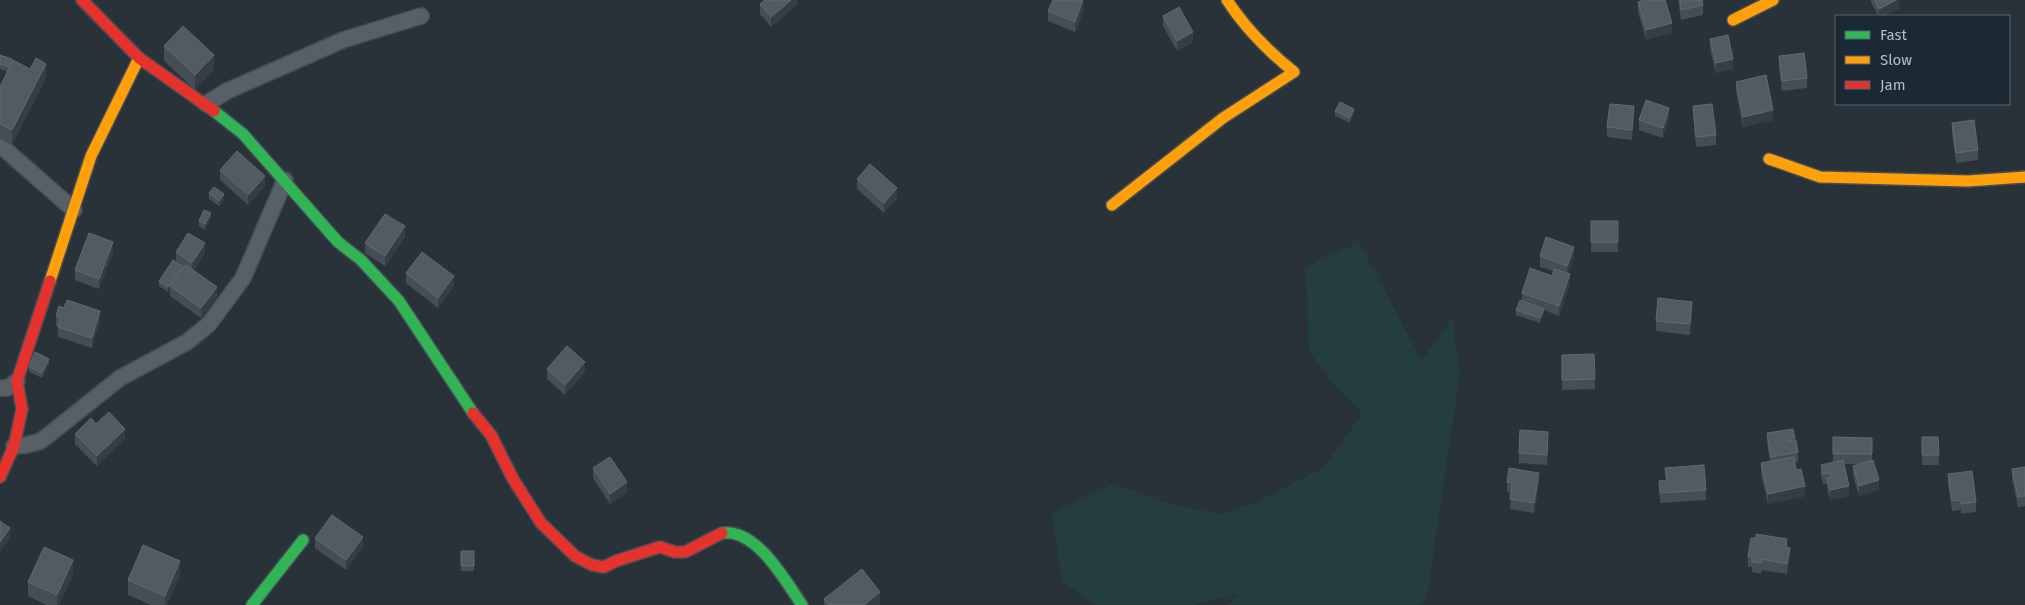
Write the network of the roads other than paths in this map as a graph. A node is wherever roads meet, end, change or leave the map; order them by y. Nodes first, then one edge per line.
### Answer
1 (82, 0) edge
2 (1227, 0) edge
3 (1773, 0) edge
4 (422, 16) dead end
5 (1733, 20) dead end
6 (139, 58) junction
7 (206, 104) junction
8 (0, 145) edge
9 (1769, 159) dead end
10 (2025, 178) edge
11 (285, 180) junction
12 (1112, 205) dead end
13 (74, 210) junction
14 (17, 381) junction
15 (0, 388) edge
16 (14, 446) junction
17 (0, 477) edge
18 (303, 540) dead end
19 (252, 605) edge
20 (802, 605) edge

1 - 6 street
2 - 12 street
3 - 5 street
4 - 7 street
6 - 7 street
6 - 13 street
7 - 11 street
8 - 13 street
9 - 10 street
11 - 16 street
11 - 20 street
13 - 14 street
14 - 15 street
14 - 16 street
16 - 17 street
18 - 19 street

